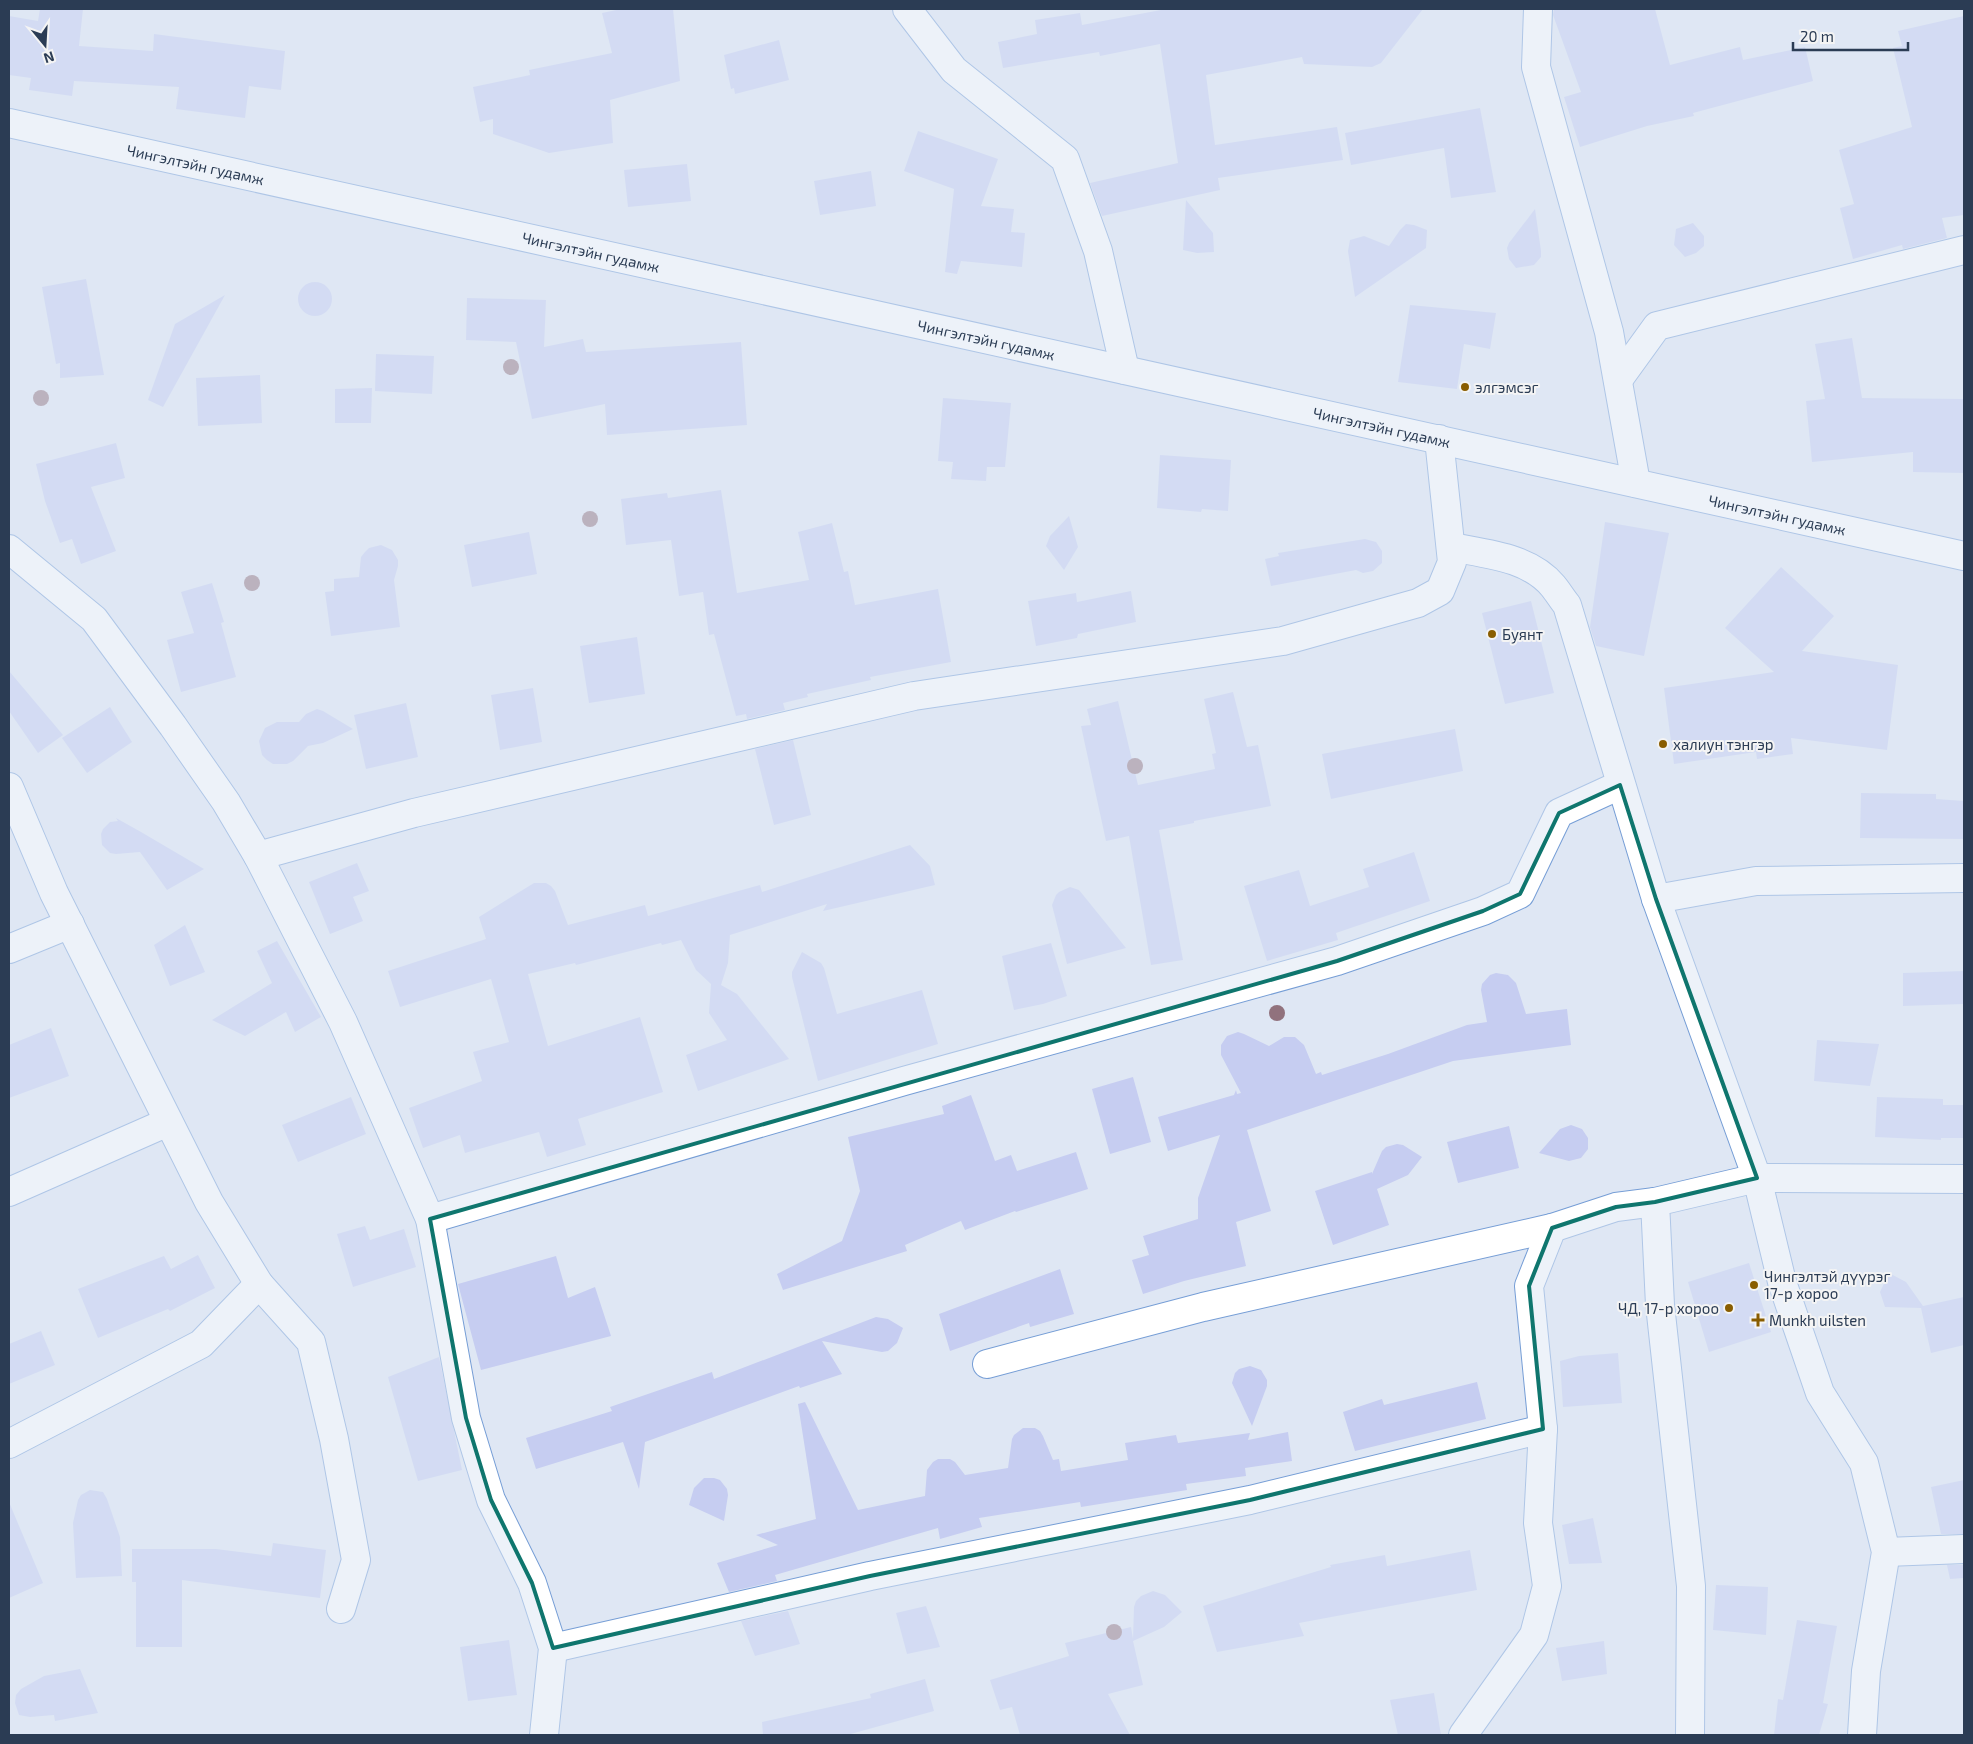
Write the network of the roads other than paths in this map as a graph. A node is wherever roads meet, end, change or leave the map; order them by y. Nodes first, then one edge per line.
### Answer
1 (907, 9) edge
2 (1538, 9) edge
3 (9, 124) edge
4 (1964, 250) edge
5 (1125, 370) junction
6 (1618, 380) junction
7 (1439, 439) junction
8 (1636, 483) junction
9 (1451, 547) junction
10 (9, 549) edge
11 (1964, 556) edge
12 (1620, 785) junction
13 (9, 788) edge
14 (258, 856) junction
15 (1964, 878) edge
16 (1656, 899) junction
17 (70, 924) junction
18 (9, 949) edge
19 (168, 1122) junction
20 (1757, 1178) junction
21 (1964, 1179) edge
22 (9, 1192) edge
23 (1655, 1202) junction
24 (430, 1219) junction
25 (1552, 1228) junction
26 (259, 1284) junction
27 (987, 1364) dead end
28 (1543, 1429) junction
29 (9, 1444) edge
30 (1964, 1548) edge
31 (1886, 1552) junction
32 (341, 1609) dead end
33 (554, 1648) junction
34 (1468, 1731) edge
35 (544, 1735) edge
36 (1690, 1735) edge
37 (1862, 1735) edge

1 - 5 street
2 - 6 street
3 - 5 street, Чингэлтэйн гудамж
4 - 6 street
5 - 7 street, Чингэлтэйн гудамж
6 - 8 street
7 - 8 street, Чингэлтэйн гудамж
7 - 9 street
8 - 11 street, Чингэлтэйн гудамж
9 - 12 street
9 - 14 street
10 - 14 street
12 - 16 street
12 - 24 street
13 - 17 street
14 - 24 street
15 - 16 street
16 - 20 street
17 - 18 street
17 - 19 street
19 - 22 street
19 - 26 street
20 - 21 street
20 - 23 street
20 - 31 street
23 - 25 street
23 - 36 street
24 - 33 street
25 - 27 street
25 - 28 street
26 - 29 street
26 - 32 street
28 - 33 street
28 - 34 street
30 - 31 street
31 - 37 street
33 - 35 street

